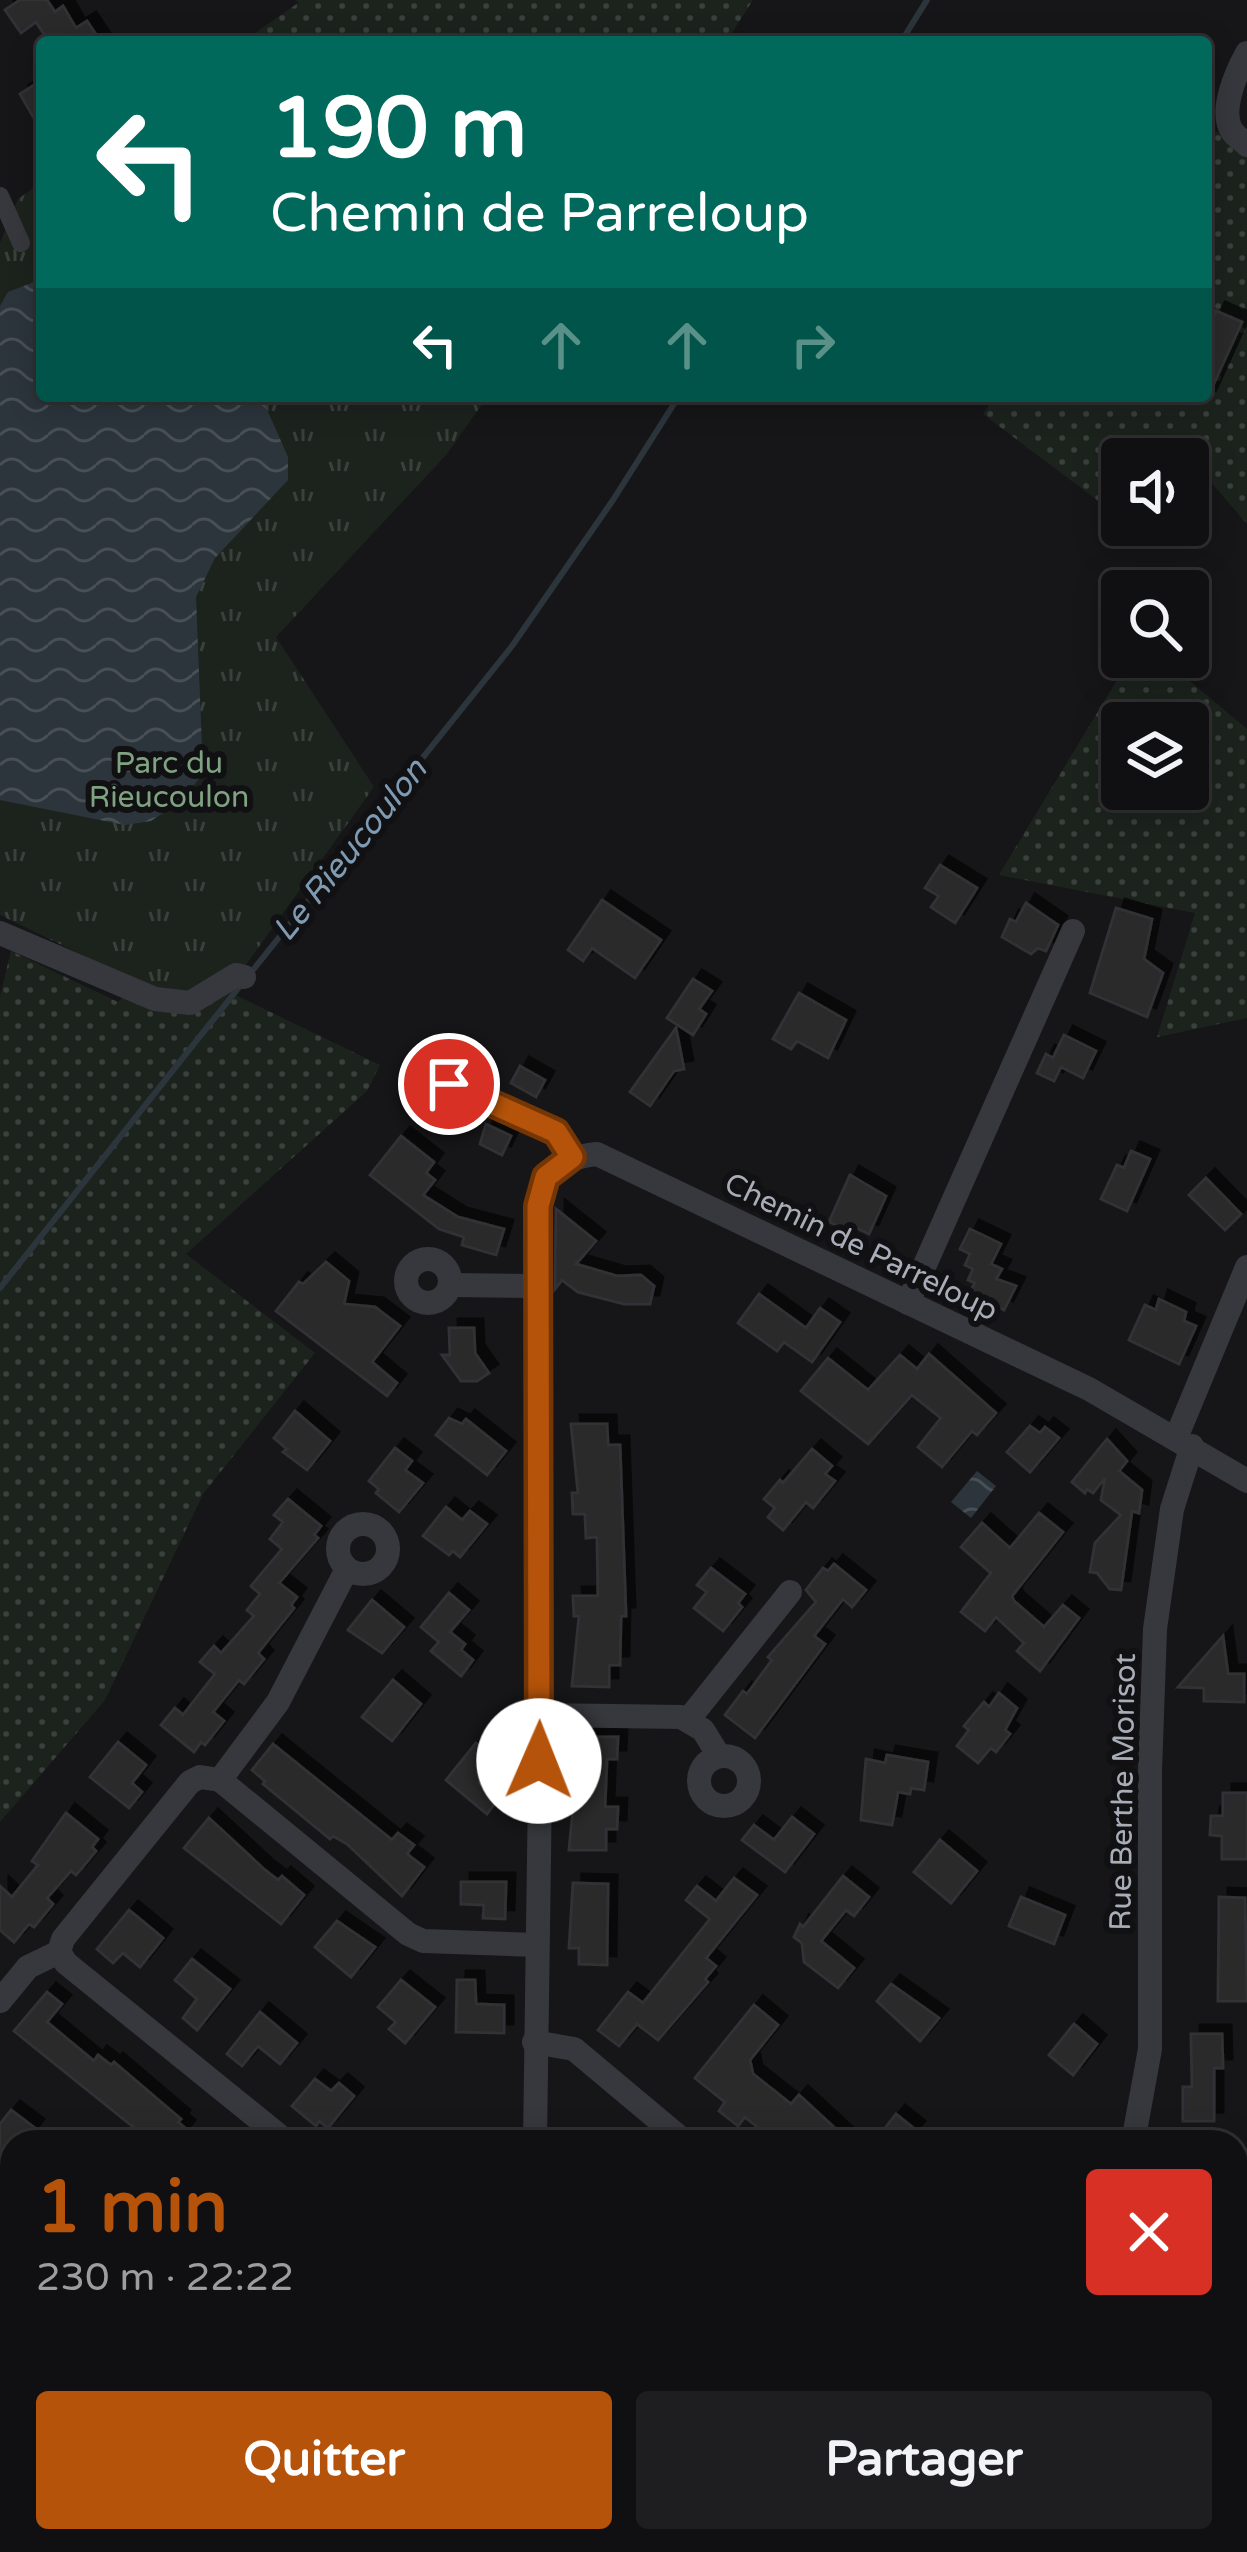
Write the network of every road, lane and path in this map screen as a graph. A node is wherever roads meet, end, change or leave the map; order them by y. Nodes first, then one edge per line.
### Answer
1 (1247, 53) edge
2 (1247, 145) edge
3 (0, 196) edge
4 (21, 243) dead end
5 (1073, 931) dead end
6 (0, 933) edge
7 (240, 976) dead end
8 (449, 1084) dead end
9 (572, 1157) junction
10 (1247, 1267) edge
11 (450, 1285) dead end
12 (537, 1286) junction
13 (908, 1303) junction
14 (1184, 1442) junction
15 (1247, 1481) edge
16 (347, 1569) dead end
17 (790, 1592) dead end
18 (541, 1715) junction
19 (688, 1720) junction
20 (719, 1756) dead end
21 (220, 1780) junction
22 (535, 1946) junction
23 (59, 1952) junction
24 (0, 2001) edge
25 (534, 2042) junction
26 (272, 2130) edge
27 (535, 2130) edge
28 (672, 2130) edge
29 (1135, 2130) edge

1 - 2 street
3 - 4 street
5 - 13 street
6 - 7 street
8 - 9 street, Chemin de Parreloup
9 - 12 street
9 - 13 street, Chemin de Parreloup
10 - 14 street, Rue Berthe Morisot
11 - 12 street
12 - 18 street
13 - 14 street, Chemin de Parreloup
14 - 15 street, Chemin de Parreloup
14 - 29 street, Rue Berthe Morisot
16 - 21 street
17 - 19 street
18 - 19 street
18 - 22 street
19 - 20 street
21 - 22 street
21 - 23 street
22 - 25 street
23 - 24 street
23 - 26 street
25 - 27 street
25 - 28 street

